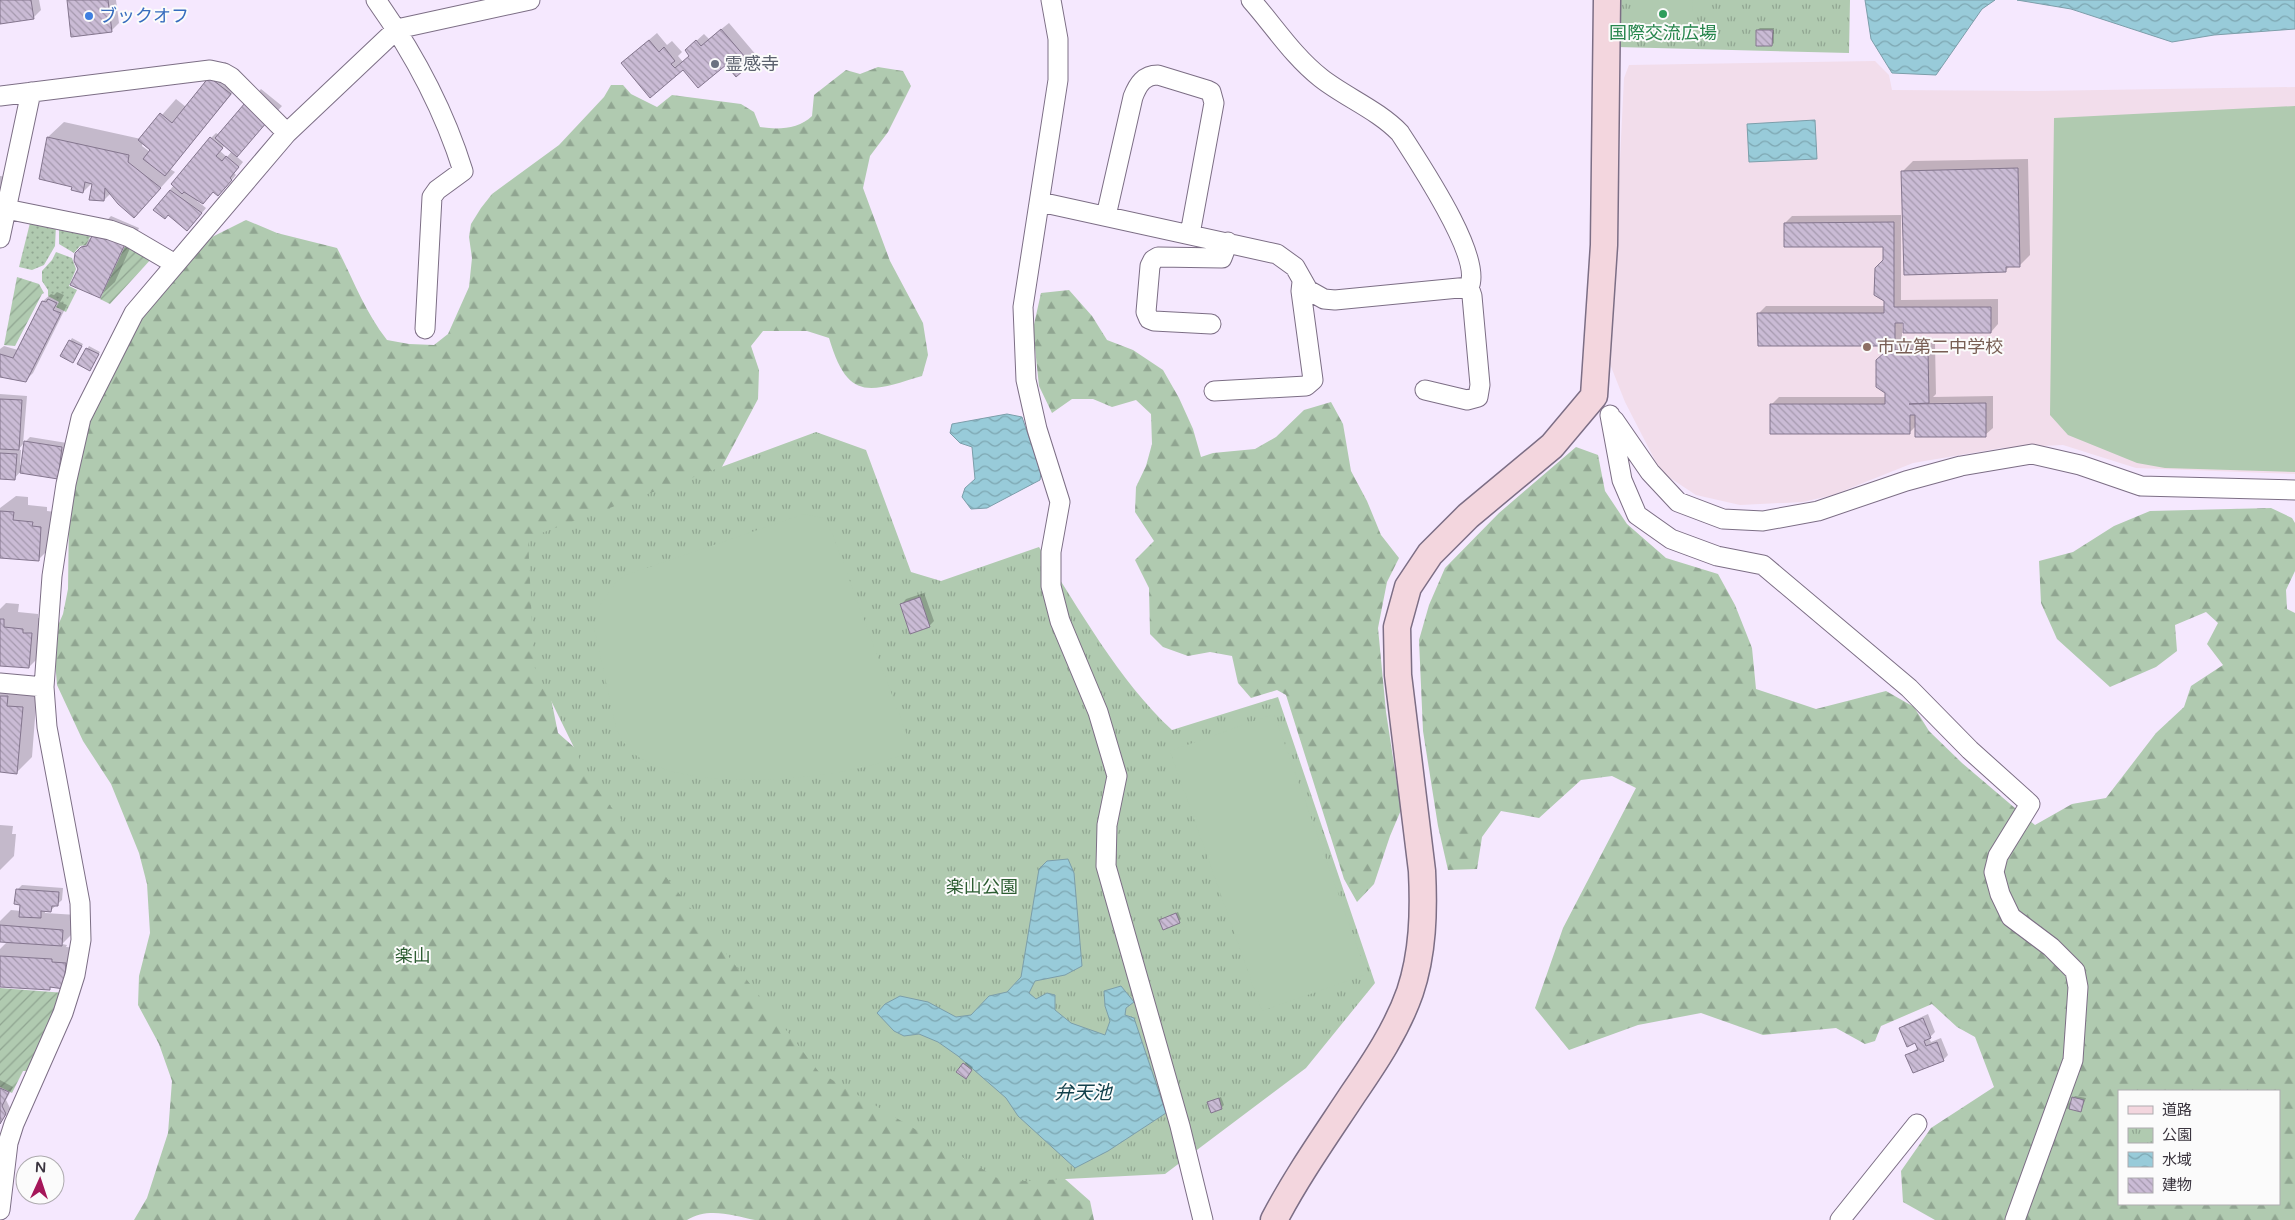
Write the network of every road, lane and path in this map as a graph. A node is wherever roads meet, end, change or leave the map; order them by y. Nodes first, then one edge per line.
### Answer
1 (376, 0) edge
2 (530, 0) edge
3 (1050, 0) edge
4 (1251, 0) edge
5 (1607, 0) edge
6 (397, 29) junction
7 (31, 92) junction
8 (0, 96) edge
9 (287, 133) junction
10 (1040, 202) junction
11 (6, 209) junction
12 (1106, 216) junction
13 (1190, 234) junction
14 (0, 238) edge
15 (1228, 242) junction
16 (175, 264) junction
17 (1302, 282) junction
18 (1469, 287) junction
19 (1211, 324) dead end
20 (425, 329) dead end
21 (1424, 390) dead end
22 (1214, 391) dead end
23 (1602, 406) junction
24 (2295, 490) edge
25 (0, 683) edge
26 (44, 687) junction
27 (1917, 1124) dead end
28 (0, 1210) edge
29 (1204, 1220) edge
30 (1274, 1220) edge
31 (1840, 1220) edge
32 (2015, 1220) edge

1 - 6 street
2 - 6 street
3 - 10 street
4 - 18 street
5 - 23 street
6 - 9 street
6 - 20 street
7 - 8 street
7 - 9 street
7 - 11 street
9 - 16 street
10 - 12 street
10 - 29 street
11 - 14 street
11 - 16 street
12 - 13 street
12 - 13 street
13 - 15 street
15 - 17 street
15 - 19 street
16 - 26 street
17 - 18 street
17 - 22 street
18 - 21 street
23 - 24 street
23 - 30 street
23 - 32 street
25 - 26 street
26 - 28 street
27 - 31 street

